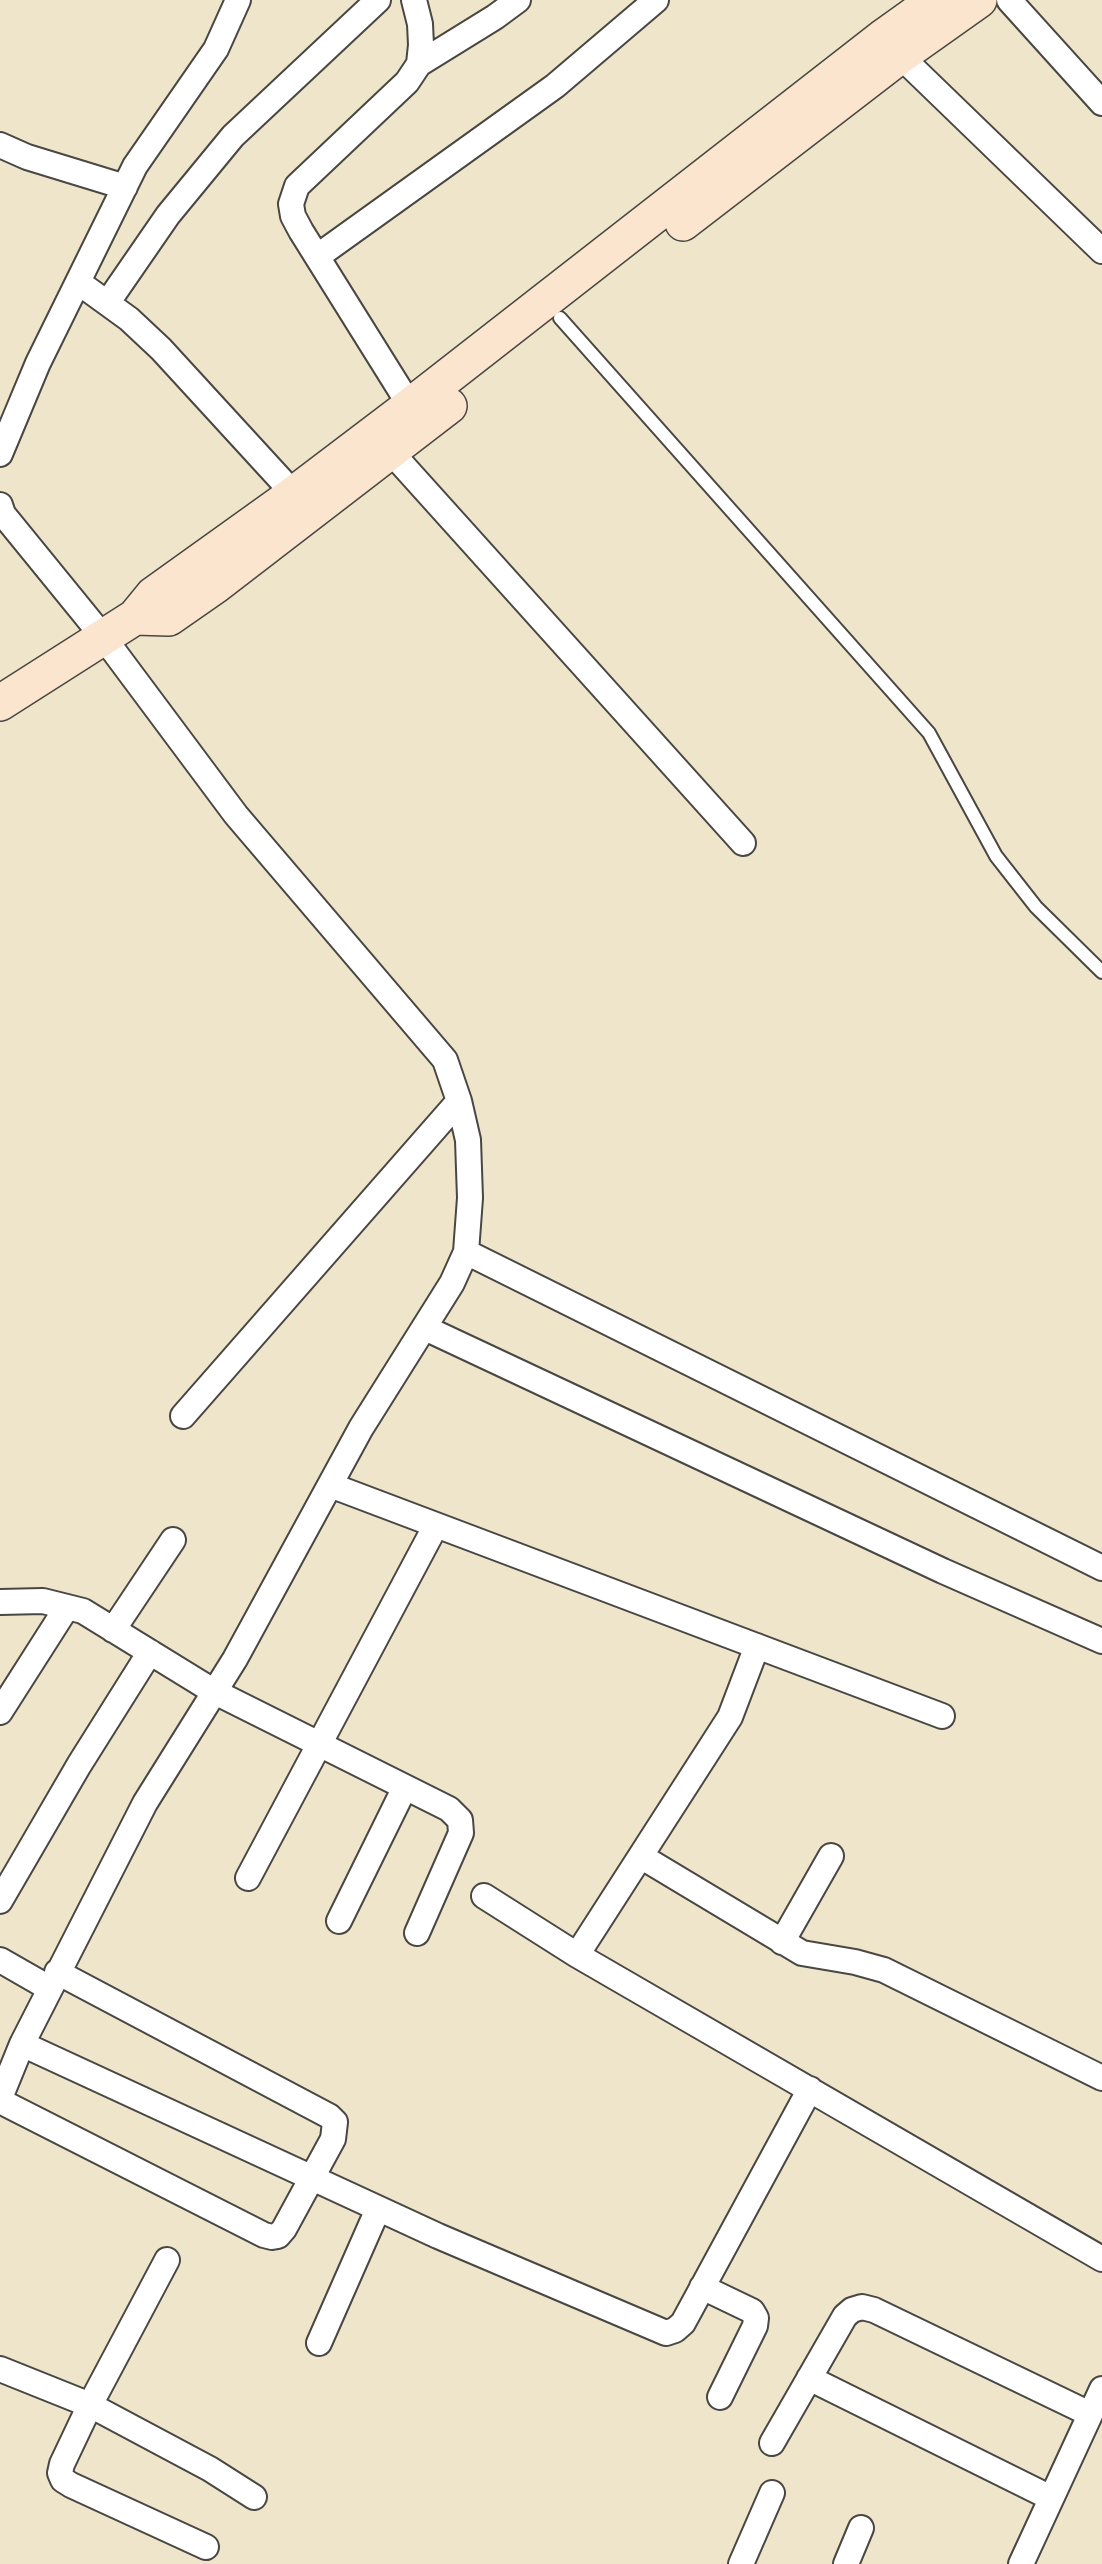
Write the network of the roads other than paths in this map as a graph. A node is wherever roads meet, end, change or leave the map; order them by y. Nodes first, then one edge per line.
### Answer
1 (238, 0) edge
2 (378, 0) edge
3 (414, 0) edge
4 (518, 0) edge
5 (656, 0) edge
6 (1009, 0) edge
7 (960, 2) edge
8 (891, 47) junction
9 (419, 64) junction
10 (1102, 103) edge
11 (0, 145) edge
12 (125, 187) junction
13 (1102, 251) edge
14 (318, 256) junction
15 (78, 282) junction
16 (108, 302) junction
17 (560, 317) junction
18 (417, 416) junction
19 (391, 452) junction
20 (0, 454) edge
21 (0, 505) edge
22 (301, 505) junction
23 (104, 638) junction
24 (0, 703) edge
25 (743, 844) dead end
26 (1102, 972) edge
27 (459, 1101) junction
28 (466, 1252) junction
29 (425, 1328) junction
30 (183, 1416) dead end
31 (333, 1480) junction
32 (436, 1525) junction
33 (173, 1540) dead end
34 (1102, 1568) edge
35 (0, 1602) edge
36 (67, 1607) junction
37 (113, 1630) junction
38 (1102, 1641) edge
39 (757, 1646) junction
40 (150, 1653) junction
41 (214, 1691) junction
42 (0, 1712) edge
43 (942, 1716) dead end
44 (319, 1744) junction
45 (405, 1787) junction
46 (831, 1856) dead end
47 (642, 1857) junction
48 (248, 1878) dead end
49 (484, 1896) dead end
50 (0, 1901) edge
51 (339, 1921) dead end
52 (417, 1933) dead end
53 (782, 1942) junction
54 (577, 1955) junction
55 (0, 1960) edge
56 (53, 1980) junction
57 (22, 2044) junction
58 (1102, 2078) edge
59 (810, 2089) junction
60 (0, 2100) edge
61 (313, 2179) junction
62 (378, 2209) junction
63 (1102, 2259) edge
64 (167, 2260) dead end
65 (702, 2287) junction
66 (319, 2343) dead end
67 (0, 2369) edge
68 (809, 2378) junction
69 (1102, 2389) edge
70 (720, 2397) dead end
71 (90, 2405) junction
72 (1090, 2414) junction
73 (772, 2443) dead end
74 (772, 2493) dead end
75 (254, 2497) dead end
76 (1051, 2498) junction
77 (861, 2528) dead end
78 (206, 2547) dead end
79 (741, 2564) edge
80 (846, 2564) edge
81 (1021, 2564) edge

1 - 12 street
2 - 16 street
3 - 9 street
4 - 9 street
5 - 14 street
6 - 10 street
7 - 8 street
8 - 13 street
8 - 17 street
8 - 18 street
9 - 14 street
11 - 12 street
12 - 15 street
14 - 18 street
15 - 16 street
15 - 20 street
16 - 22 street
17 - 18 street
17 - 26 lane
18 - 19 street
18 - 22 street
19 - 22 street
19 - 25 street
21 - 23 street
22 - 23 street
23 - 24 street
23 - 27 street
27 - 28 street
27 - 30 street
28 - 29 street
28 - 34 street
29 - 31 street
29 - 38 street
31 - 32 street
31 - 41 street
32 - 39 street
32 - 44 street
33 - 37 street
35 - 36 street
36 - 37 street
36 - 42 street
37 - 40 street
39 - 43 street
39 - 47 street
40 - 41 street
40 - 50 street
41 - 44 street
41 - 56 street
44 - 45 street
44 - 48 street
45 - 51 street
45 - 52 street
46 - 53 street
47 - 53 street
47 - 54 street
49 - 54 street
53 - 58 street
54 - 59 street
55 - 56 street
56 - 57 street
56 - 61 street
57 - 60 street
57 - 61 street
59 - 63 street
59 - 65 street
60 - 61 street
61 - 62 street
62 - 65 street
62 - 66 street
64 - 71 street
65 - 70 street
67 - 71 street
68 - 72 street
68 - 73 street
68 - 76 street
69 - 72 street
71 - 75 street
71 - 78 street
72 - 76 street
74 - 79 street
76 - 81 street
77 - 80 street

